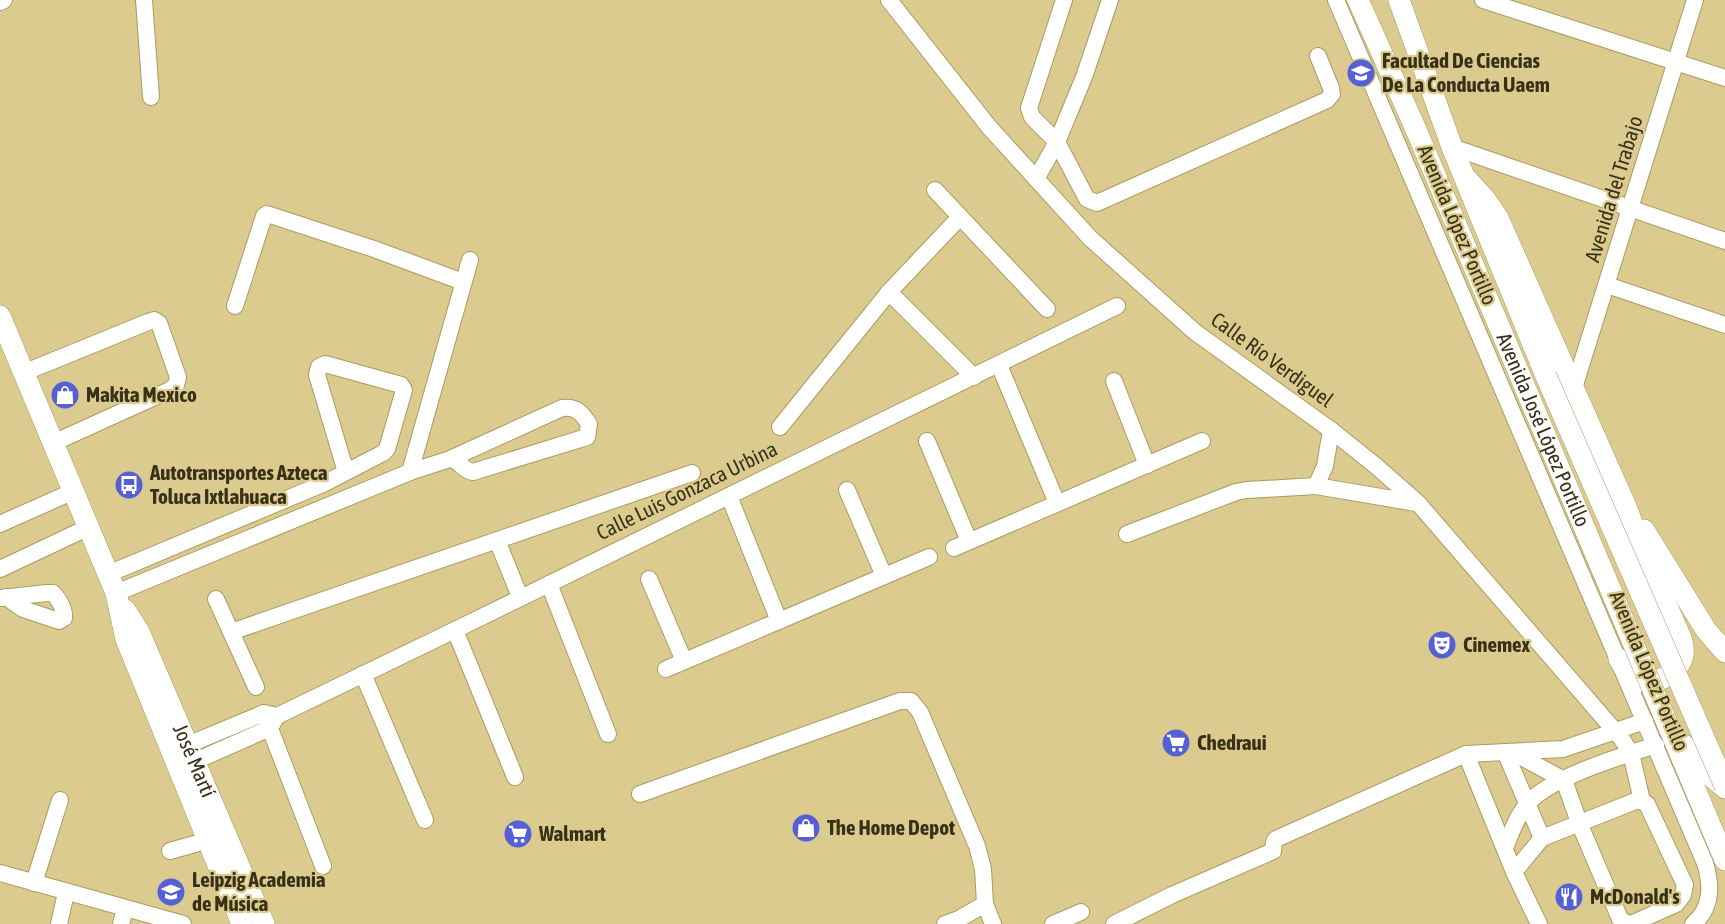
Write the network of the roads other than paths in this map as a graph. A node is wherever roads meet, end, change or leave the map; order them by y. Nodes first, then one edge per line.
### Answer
1 (4, 0) edge
2 (144, 0) edge
3 (889, 0) edge
4 (1064, 0) edge
5 (1110, 0) edge
6 (1336, 0) edge
7 (1358, 0) edge
8 (1399, 0) edge
9 (1483, 0) edge
10 (1695, 0) edge
11 (0, 2) edge
12 (1318, 56) dead end
13 (1677, 62) junction
14 (1725, 78) edge
15 (151, 97) dead end
16 (1057, 142) junction
17 (1452, 147) junction
18 (1464, 176) junction
19 (1036, 179) junction
20 (935, 190) dead end
21 (1632, 209) junction
22 (960, 217) junction
23 (1725, 241) edge
24 (470, 260) dead end
25 (463, 282) junction
26 (1608, 285) junction
27 (889, 292) junction
28 (236, 306) dead end
29 (1117, 306) dead end
30 (1047, 309) dead end
31 (0, 316) edge
32 (1725, 325) edge
33 (999, 365) junction
34 (23, 373) junction
35 (974, 377) junction
36 (1114, 381) dead end
37 (1573, 391) junction
38 (780, 427) dead end
39 (1331, 430) junction
40 (927, 441) dead end
41 (1202, 441) dead end
42 (53, 443) junction
43 (450, 459) junction
44 (1147, 465) junction
45 (346, 472) junction
46 (410, 472) junction
47 (692, 473) dead end
48 (1316, 486) junction
49 (309, 490) junction
50 (847, 490) dead end
51 (74, 491) junction
52 (729, 496) junction
53 (1057, 503) junction
54 (1418, 503) junction
55 (1627, 509) junction
56 (318, 511) junction
57 (0, 524) edge
58 (89, 527) junction
59 (1127, 534) dead end
60 (497, 540) junction
61 (929, 556) dead end
62 (0, 569) edge
63 (884, 576) junction
64 (650, 579) dead end
65 (549, 584) junction
66 (114, 590) junction
67 (520, 597) junction
68 (216, 599) dead end
69 (779, 621) junction
70 (456, 630) junction
71 (231, 632) junction
72 (1725, 652) edge
73 (1619, 659) junction
74 (684, 661) junction
75 (666, 669) dead end
76 (363, 674) junction
77 (256, 687) dead end
78 (270, 719) junction
79 (1645, 721) junction
80 (1667, 723) junction
81 (1614, 731) junction
82 (608, 734) dead end
83 (1656, 746) junction
84 (1508, 751) junction
85 (1631, 753) junction
86 (1466, 754) junction
87 (184, 756) junction
88 (515, 777) dead end
89 (1564, 780) junction
90 (1725, 787) edge
91 (640, 794) dead end
92 (60, 800) dead end
93 (1642, 801) junction
94 (1527, 805) junction
95 (425, 820) dead end
96 (1580, 825) junction
97 (1542, 838) junction
98 (209, 840) junction
99 (1505, 848) junction
100 (170, 851) dead end
101 (1725, 860) edge
102 (323, 866) dead end
103 (1514, 872) junction
104 (0, 873) edge
105 (34, 883) junction
106 (66, 893) junction
107 (985, 904) junction
108 (1081, 912) dead end
109 (123, 916) edge
110 (59, 924) edge
111 (183, 924) edge
112 (242, 924) edge
113 (264, 924) edge
114 (945, 924) edge
115 (993, 924) edge
116 (1053, 924) edge
117 (1114, 924) edge
118 (1539, 924) edge
119 (1630, 924) edge
120 (1693, 924) edge

1 - 11 street
2 - 15 street
3 - 19 street, Calle Río Verdiguel
4 - 16 street
5 - 16 street
6 - 73 street, Avenida López Portillo
7 - 80 main road, Avenida José López Portillo, bridge
8 - 17 main road, Avenida José López Portillo
9 - 13 street
10 - 13 street, Avenida del Trabajo
12 - 16 street
13 - 14 street
13 - 21 street, Avenida del Trabajo
16 - 19 street
17 - 18 main road, Avenida José López Portillo
17 - 21 street
18 - 37 main road
18 - 90 main road, Avenida José López Portillo, bridge
19 - 39 street, Calle Río Verdiguel
20 - 22 street
21 - 23 street
21 - 26 street, Avenida del Trabajo
22 - 27 street
22 - 30 street
24 - 25 street
25 - 28 street
25 - 46 street
26 - 32 street
26 - 37 street, Avenida del Trabajo
27 - 35 street
27 - 38 street
29 - 33 street, Calle Luis Gonzaca Urbina
31 - 34 main road, José Martí
33 - 35 street, Calle Luis Gonzaca Urbina
33 - 53 street
34 - 42 main road, José Martí
34 - 42 street
35 - 52 street, Calle Luis Gonzaca Urbina
36 - 44 street
37 - 55 main road
39 - 48 street
39 - 54 street, Calle Río Verdiguel
40 - 53 street
41 - 44 street
42 - 51 main road, José Martí
43 - 43 street
43 - 46 street
44 - 53 street
45 - 45 street
45 - 49 street
46 - 56 street
47 - 60 street
48 - 54 street
48 - 59 street
49 - 56 street
49 - 66 street
50 - 63 street
51 - 57 street
51 - 58 main road, José Martí
52 - 65 street, Calle Luis Gonzaca Urbina
52 - 69 street
54 - 81 street, Calle Río Verdiguel
55 - 72 main road
55 - 73 main road
56 - 66 street
58 - 62 street
58 - 66 main road, José Martí
60 - 67 street
60 - 71 street
61 - 63 street
63 - 69 street
64 - 74 street
65 - 67 street, Calle Luis Gonzaca Urbina
65 - 82 street
66 - 87 main road, José Martí
67 - 70 street, Calle Luis Gonzaca Urbina
68 - 71 street
69 - 74 street
70 - 76 street, Calle Luis Gonzaca Urbina
70 - 88 street
71 - 77 street
73 - 79 street, Avenida López Portillo
74 - 75 street
76 - 78 street, Calle Luis Gonzaca Urbina
76 - 95 street
78 - 87 street, Calle Luis Gonzaca Urbina
78 - 102 street
79 - 81 street
79 - 83 street, Avenida López Portillo
80 - 90 main road
80 - 101 main road, Avenida José López Portillo
81 - 84 street
81 - 85 street, Calle Río Verdiguel
83 - 85 street
83 - 120 street, Avenida López Portillo
84 - 86 street
84 - 89 street
84 - 94 street
85 - 89 street
85 - 93 street
86 - 99 street
86 - 117 street
87 - 98 main road, José Martí
87 - 113 main road, José Martí
89 - 94 street
89 - 96 street
91 - 107 street
92 - 105 street
93 - 96 street
93 - 119 street
94 - 97 street
94 - 99 street
96 - 97 street
96 - 119 street
97 - 103 street
98 - 100 street
98 - 112 main road, José Martí
99 - 103 street
103 - 118 street
104 - 105 street
105 - 106 street
106 - 109 street
106 - 110 street
107 - 114 street
107 - 115 street
108 - 116 street
109 - 111 street

